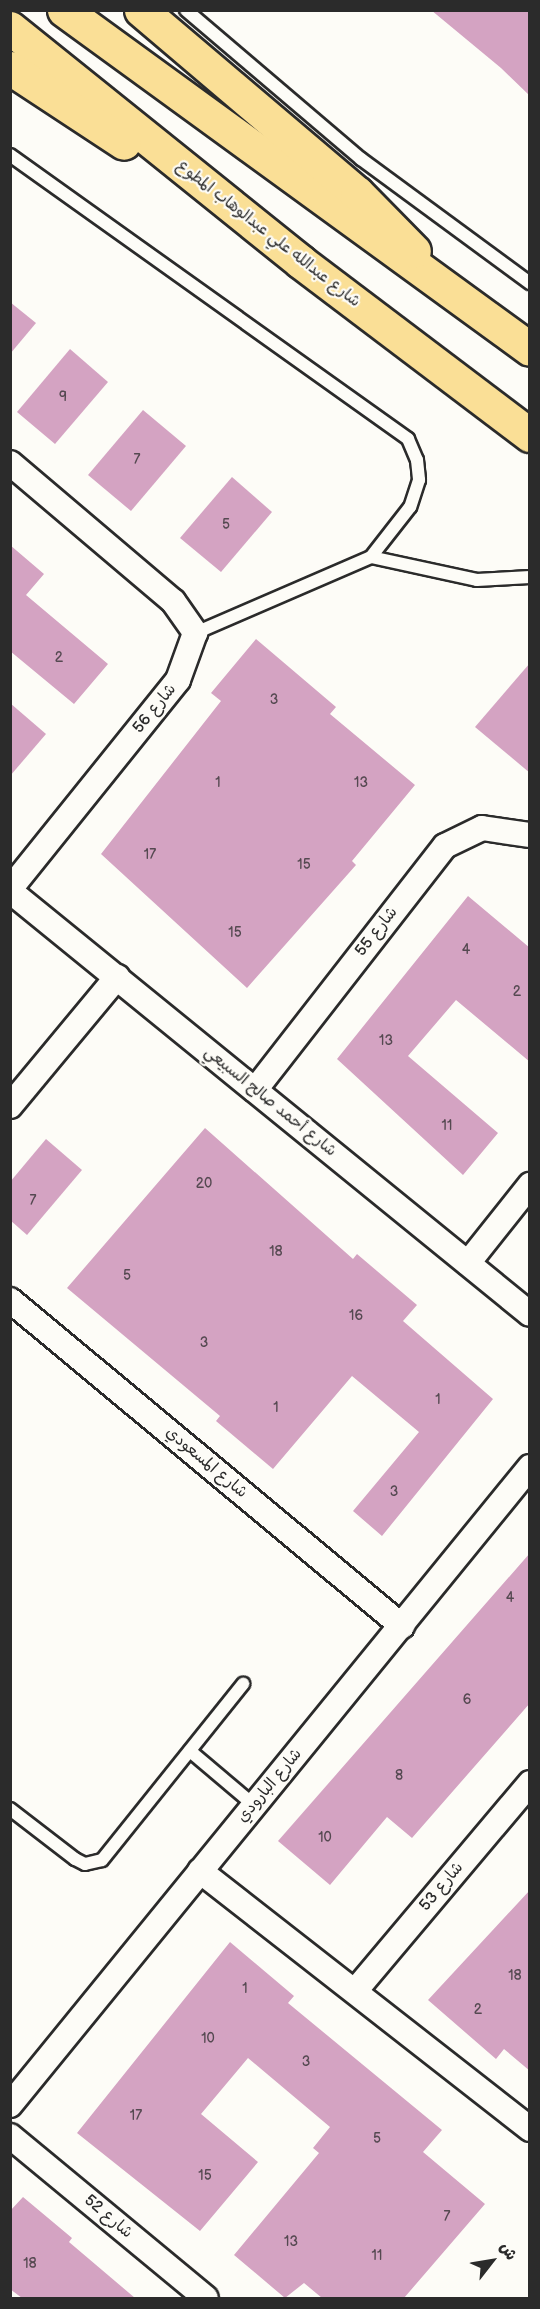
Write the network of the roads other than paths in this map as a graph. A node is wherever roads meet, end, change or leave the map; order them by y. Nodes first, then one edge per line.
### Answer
1 (64, 10) edge
2 (141, 10) edge
3 (186, 10) edge
4 (10, 28) edge
5 (10, 68) edge
6 (10, 155) edge
7 (301, 262) junction
8 (530, 283) edge
9 (459, 302) junction
10 (530, 349) edge
11 (530, 435) edge
12 (10, 464) edge
13 (372, 557) junction
14 (530, 577) edge
15 (195, 633) junction
16 (530, 835) edge
17 (10, 890) edge
18 (117, 977) junction
19 (255, 1090) junction
20 (10, 1106) edge
21 (530, 1185) edge
22 (468, 1263) junction
23 (10, 1300) edge
24 (530, 1314) edge
25 (530, 1467) edge
26 (402, 1626) junction
27 (243, 1684) dead end
28 (190, 1751) junction
29 (530, 1783) edge
30 (254, 1805) junction
31 (10, 1809) edge
32 (200, 1870) junction
33 (356, 1990) junction
34 (10, 2104) edge
35 (530, 2129) edge
36 (10, 2136) edge
37 (206, 2298) edge

1 - 9 main road
2 - 9 main road
3 - 8 lane
4 - 7 main road, شارع عبدالله علي عبدالوهاب المطوع
5 - 7 main road
6 - 13 lane
7 - 11 main road, شارع عبدالله علي عبدالوهاب المطوع
9 - 10 main road
12 - 15 street
13 - 14 lane
13 - 15 lane
15 - 17 street, شارع 56
16 - 19 street, شارع 55
17 - 18 street, شارع أحمد صالح السبيعي
18 - 19 street, شارع أحمد صالح السبيعي
18 - 20 street
19 - 22 street, شارع أحمد صالح السبيعي
21 - 22 street
22 - 24 street, شارع أحمد صالح السبيعي
23 - 26 street, شارع المسعودي
25 - 26 street, شارع البارودي
26 - 30 street, شارع البارودي
27 - 28 lane
28 - 30 lane
28 - 31 lane
29 - 33 street, شارع 53
30 - 32 street, شارع البارودي
32 - 33 street
32 - 34 street, شارع البارودي
33 - 35 street
36 - 37 street, شارع 52

